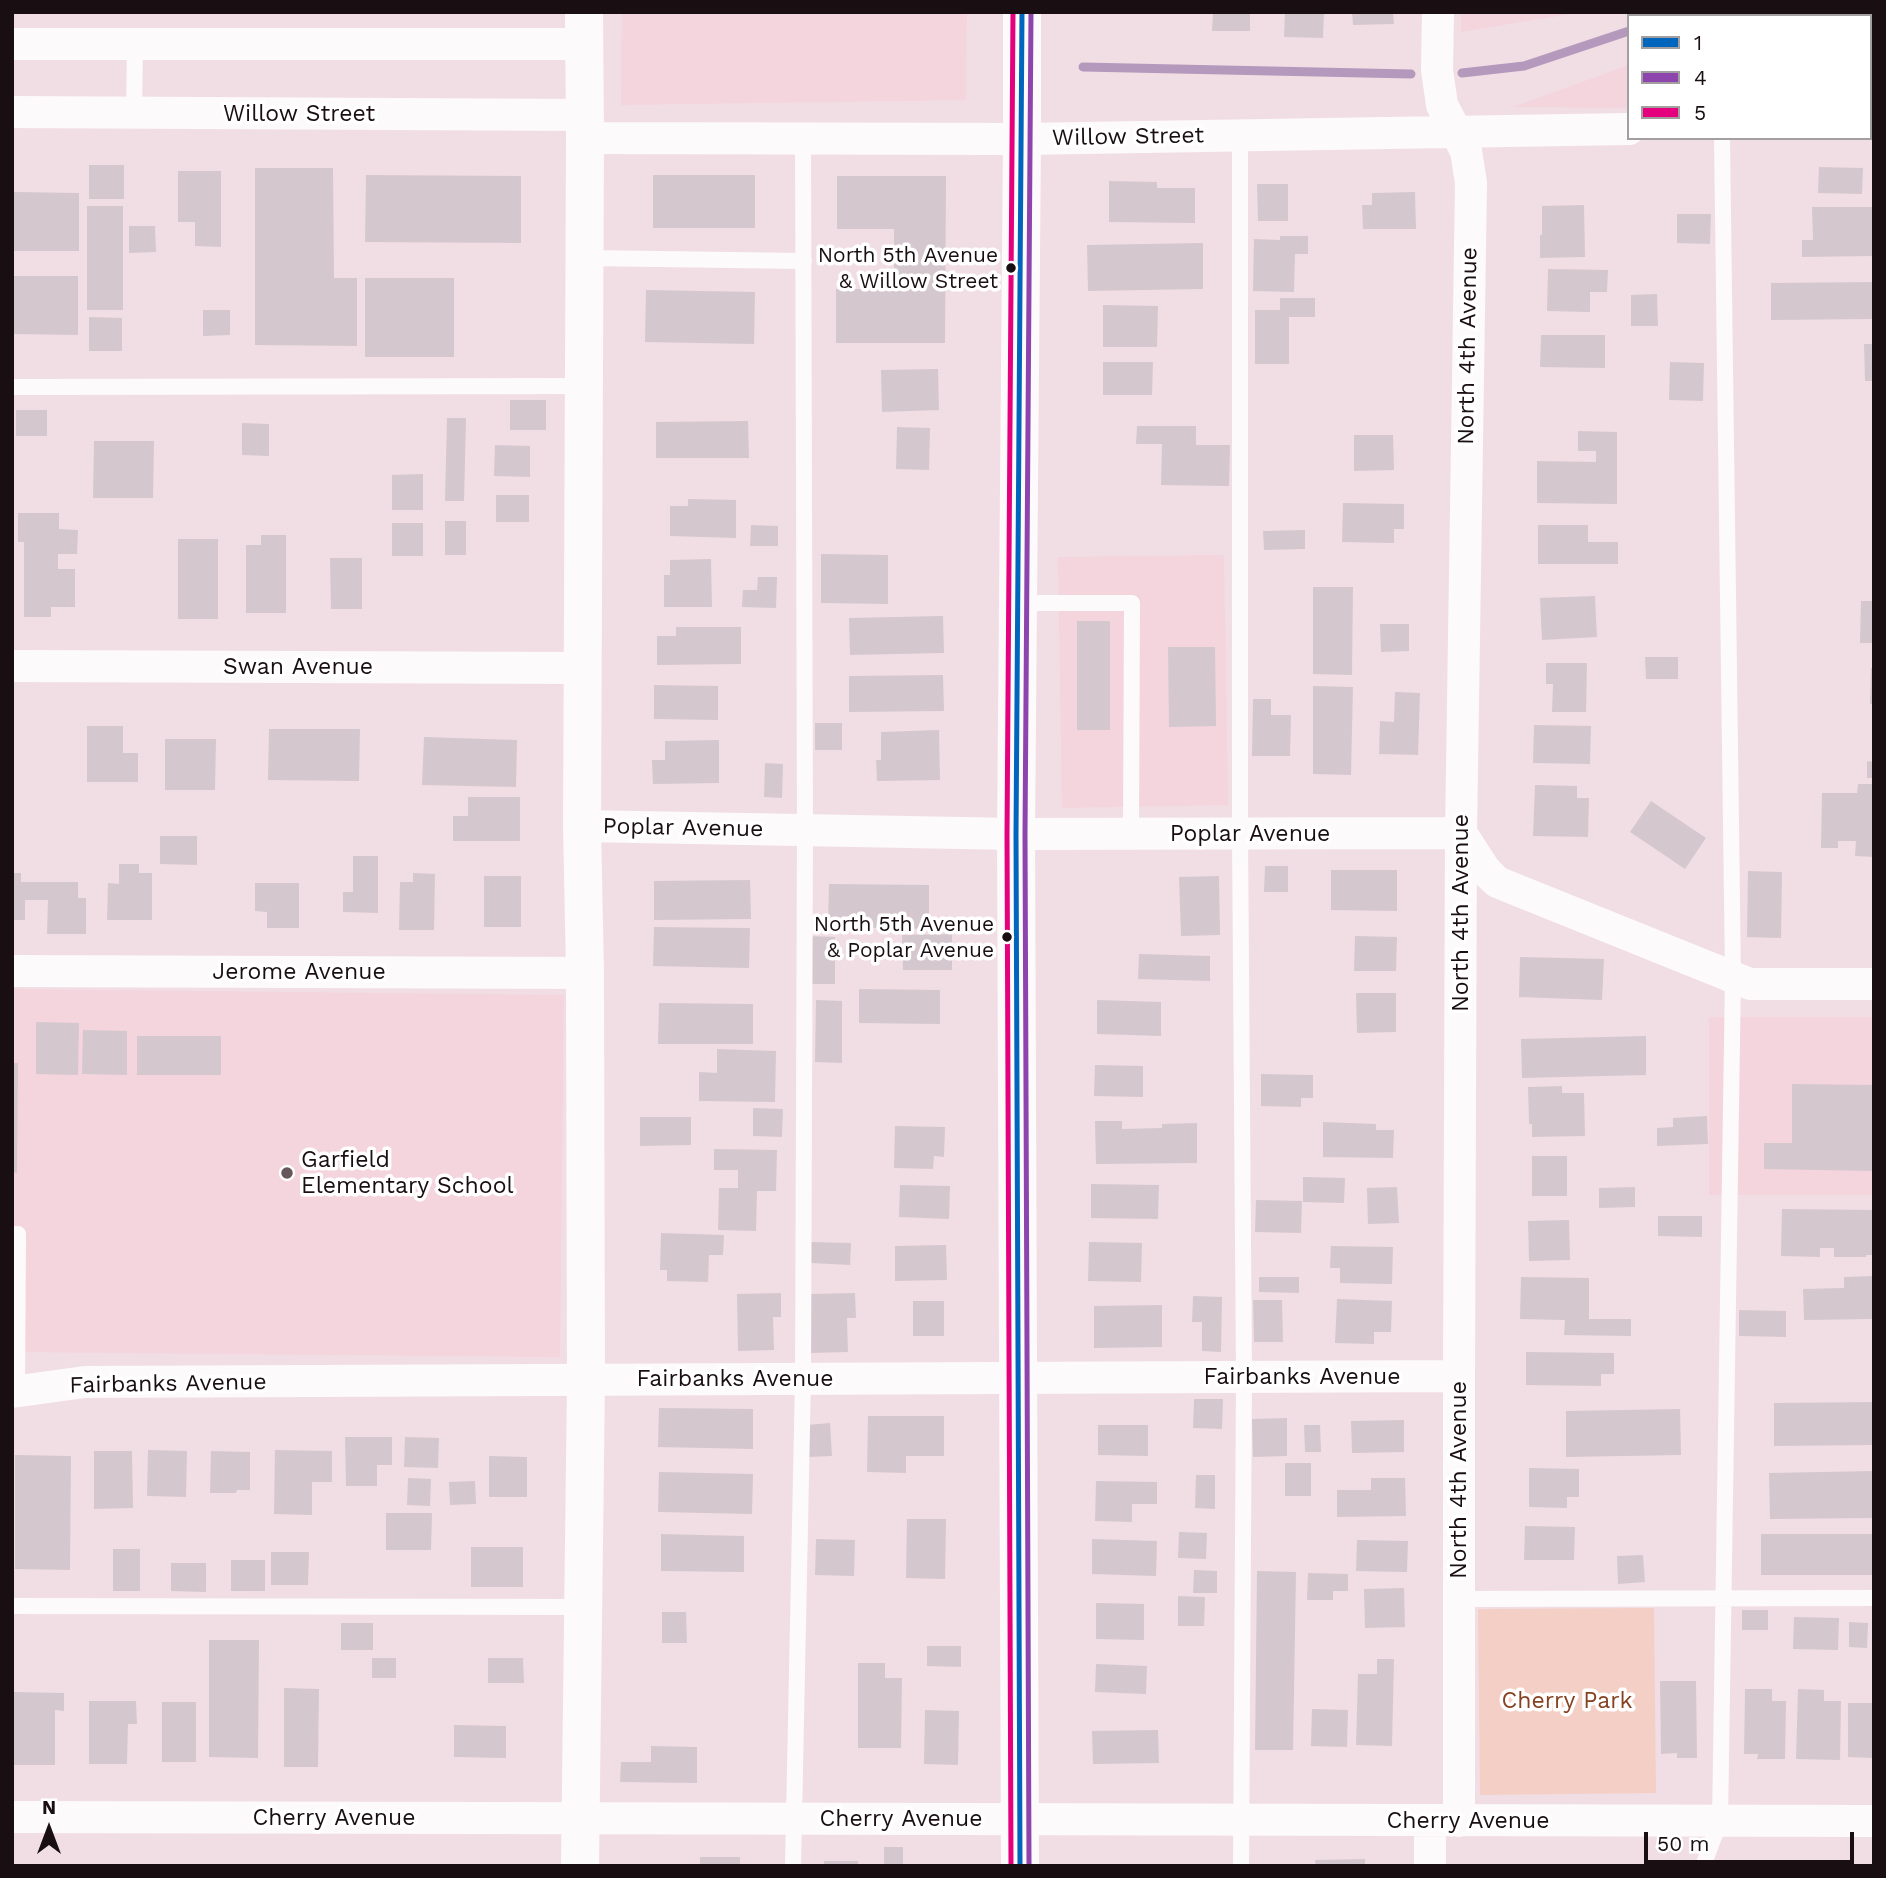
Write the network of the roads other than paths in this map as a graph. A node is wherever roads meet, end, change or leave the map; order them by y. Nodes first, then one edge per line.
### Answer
1 (1022, 12) edge
2 (1438, 12) edge
3 (583, 28) edge
4 (12, 44) edge
5 (135, 44) junction
6 (12, 112) edge
7 (134, 113) junction
8 (586, 126) junction
9 (1627, 128) edge
10 (1455, 132) junction
11 (1240, 135) junction
12 (803, 139) junction
13 (1022, 139) junction
14 (1721, 140) edge
15 (585, 258) junction
16 (804, 261) junction
17 (584, 386) junction
18 (12, 387) edge
19 (1018, 603) junction
20 (12, 666) edge
21 (584, 668) junction
22 (582, 827) junction
23 (805, 831) junction
24 (1016, 834) junction
25 (1131, 834) junction
26 (1240, 834) junction
27 (1461, 834) junction
28 (12, 971) edge
29 (585, 973) junction
30 (1733, 977) junction
31 (1874, 984) edge
32 (12, 1234) edge
33 (1459, 1376) junction
34 (1244, 1377) junction
35 (1019, 1378) junction
36 (803, 1379) junction
37 (586, 1380) junction
38 (15, 1392) edge
39 (1874, 1598) edge
40 (1459, 1599) junction
41 (1723, 1600) junction
42 (12, 1606) edge
43 (583, 1607) junction
44 (12, 1817) edge
45 (581, 1819) junction
46 (794, 1819) junction
47 (1020, 1820) junction
48 (1240, 1820) junction
49 (1445, 1821) junction
50 (1720, 1821) junction
51 (1874, 1821) edge
52 (580, 1866) edge
53 (793, 1866) edge
54 (1020, 1866) edge
55 (1241, 1866) edge
56 (1430, 1866) edge
57 (1703, 1866) edge

1 - 13 main road
2 - 10 street, North 4th Avenue
3 - 5 street
3 - 8 main road
4 - 5 street
5 - 7 lane
6 - 7 street, Willow Street
7 - 8 street, Willow Street
8 - 12 street, Willow Street
8 - 15 main road
9 - 10 street, Willow Street
10 - 11 street, Willow Street
10 - 27 street, North 4th Avenue
11 - 13 street, Willow Street
11 - 26 lane
12 - 13 street, Willow Street
12 - 16 lane
13 - 19 main road
14 - 30 lane
15 - 16 lane
15 - 17 main road
16 - 23 lane
17 - 18 lane
17 - 21 main road
19 - 24 main road
19 - 25 lane
20 - 21 street, Swan Avenue
21 - 22 main road
22 - 23 street, Poplar Avenue
22 - 29 main road
23 - 24 street, Poplar Avenue
23 - 36 lane
24 - 25 street, Poplar Avenue
24 - 35 main road
25 - 26 street, Poplar Avenue
26 - 27 street, Poplar Avenue
26 - 34 lane
27 - 30 street
27 - 33 street, North 4th Avenue
28 - 29 street, Jerome Avenue
29 - 37 main road
30 - 31 street
30 - 41 lane
32 - 38 lane
33 - 34 street, Fairbanks Avenue
33 - 40 street, North 4th Avenue
34 - 35 street, Fairbanks Avenue
34 - 48 lane
35 - 36 street, Fairbanks Avenue
35 - 47 main road
36 - 37 street, Fairbanks Avenue
36 - 46 lane
37 - 38 street, Fairbanks Avenue
37 - 43 main road
39 - 41 lane
40 - 41 lane
40 - 49 street, North 4th Avenue
41 - 50 lane
42 - 43 lane
43 - 45 main road
44 - 45 street, Cherry Avenue
45 - 46 street, Cherry Avenue
45 - 52 main road
46 - 47 street, Cherry Avenue
46 - 53 lane
47 - 48 street, Cherry Avenue
47 - 54 main road
48 - 49 street, Cherry Avenue
48 - 55 lane
49 - 50 street, Cherry Avenue
49 - 56 street, North 4th Avenue
50 - 51 street, Cherry Avenue
50 - 57 lane

